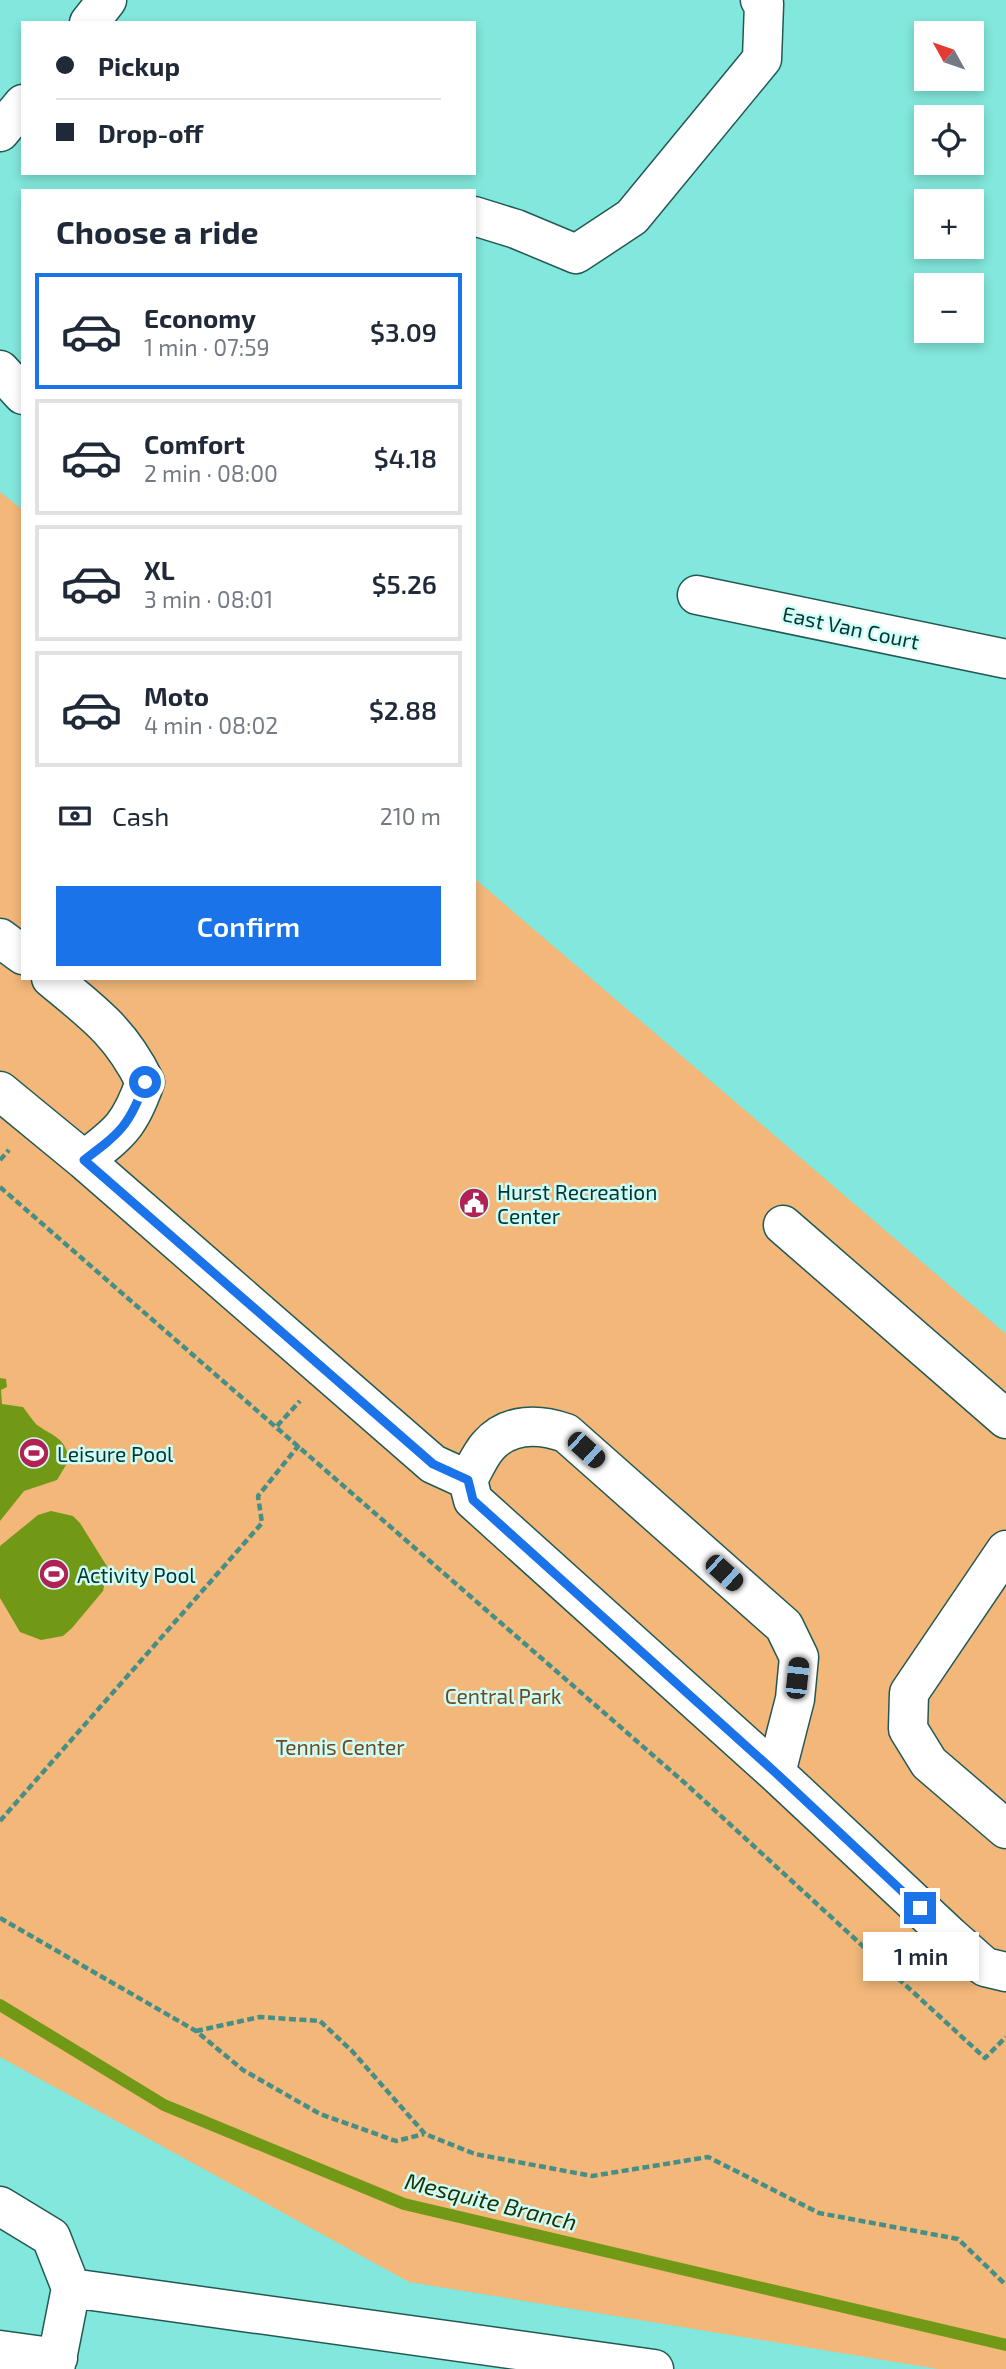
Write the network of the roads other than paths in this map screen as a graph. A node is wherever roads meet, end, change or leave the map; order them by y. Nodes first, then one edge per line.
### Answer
1 (107, 0) edge
2 (760, 0) edge
3 (91, 21) edge
4 (21, 106) edge
5 (0, 132) edge
6 (476, 217) edge
7 (0, 370) edge
8 (21, 393) edge
9 (697, 595) dead end
10 (1006, 659) edge
11 (0, 938) edge
12 (21, 954) edge
13 (53, 980) edge
14 (0, 1091) edge
15 (84, 1160) junction
16 (783, 1225) dead end
17 (1006, 1419) edge
18 (468, 1480) junction
19 (1006, 1550) edge
20 (994, 1596) edge
21 (776, 1773) junction
22 (1006, 1829) edge
23 (1006, 1972) edge
24 (0, 2206) edge
25 (71, 2288) junction
26 (0, 2350) edge
27 (56, 2363) edge
28 (654, 2369) edge

1 - 3 street
2 - 6 street
4 - 5 street
7 - 8 street
9 - 10 street, East Van Court
11 - 12 street
13 - 15 street
14 - 15 street
15 - 18 street
16 - 17 street
18 - 21 street
18 - 21 street
19 - 20 street
20 - 22 street
21 - 23 street
24 - 25 street
25 - 27 street
25 - 28 street
26 - 27 street

